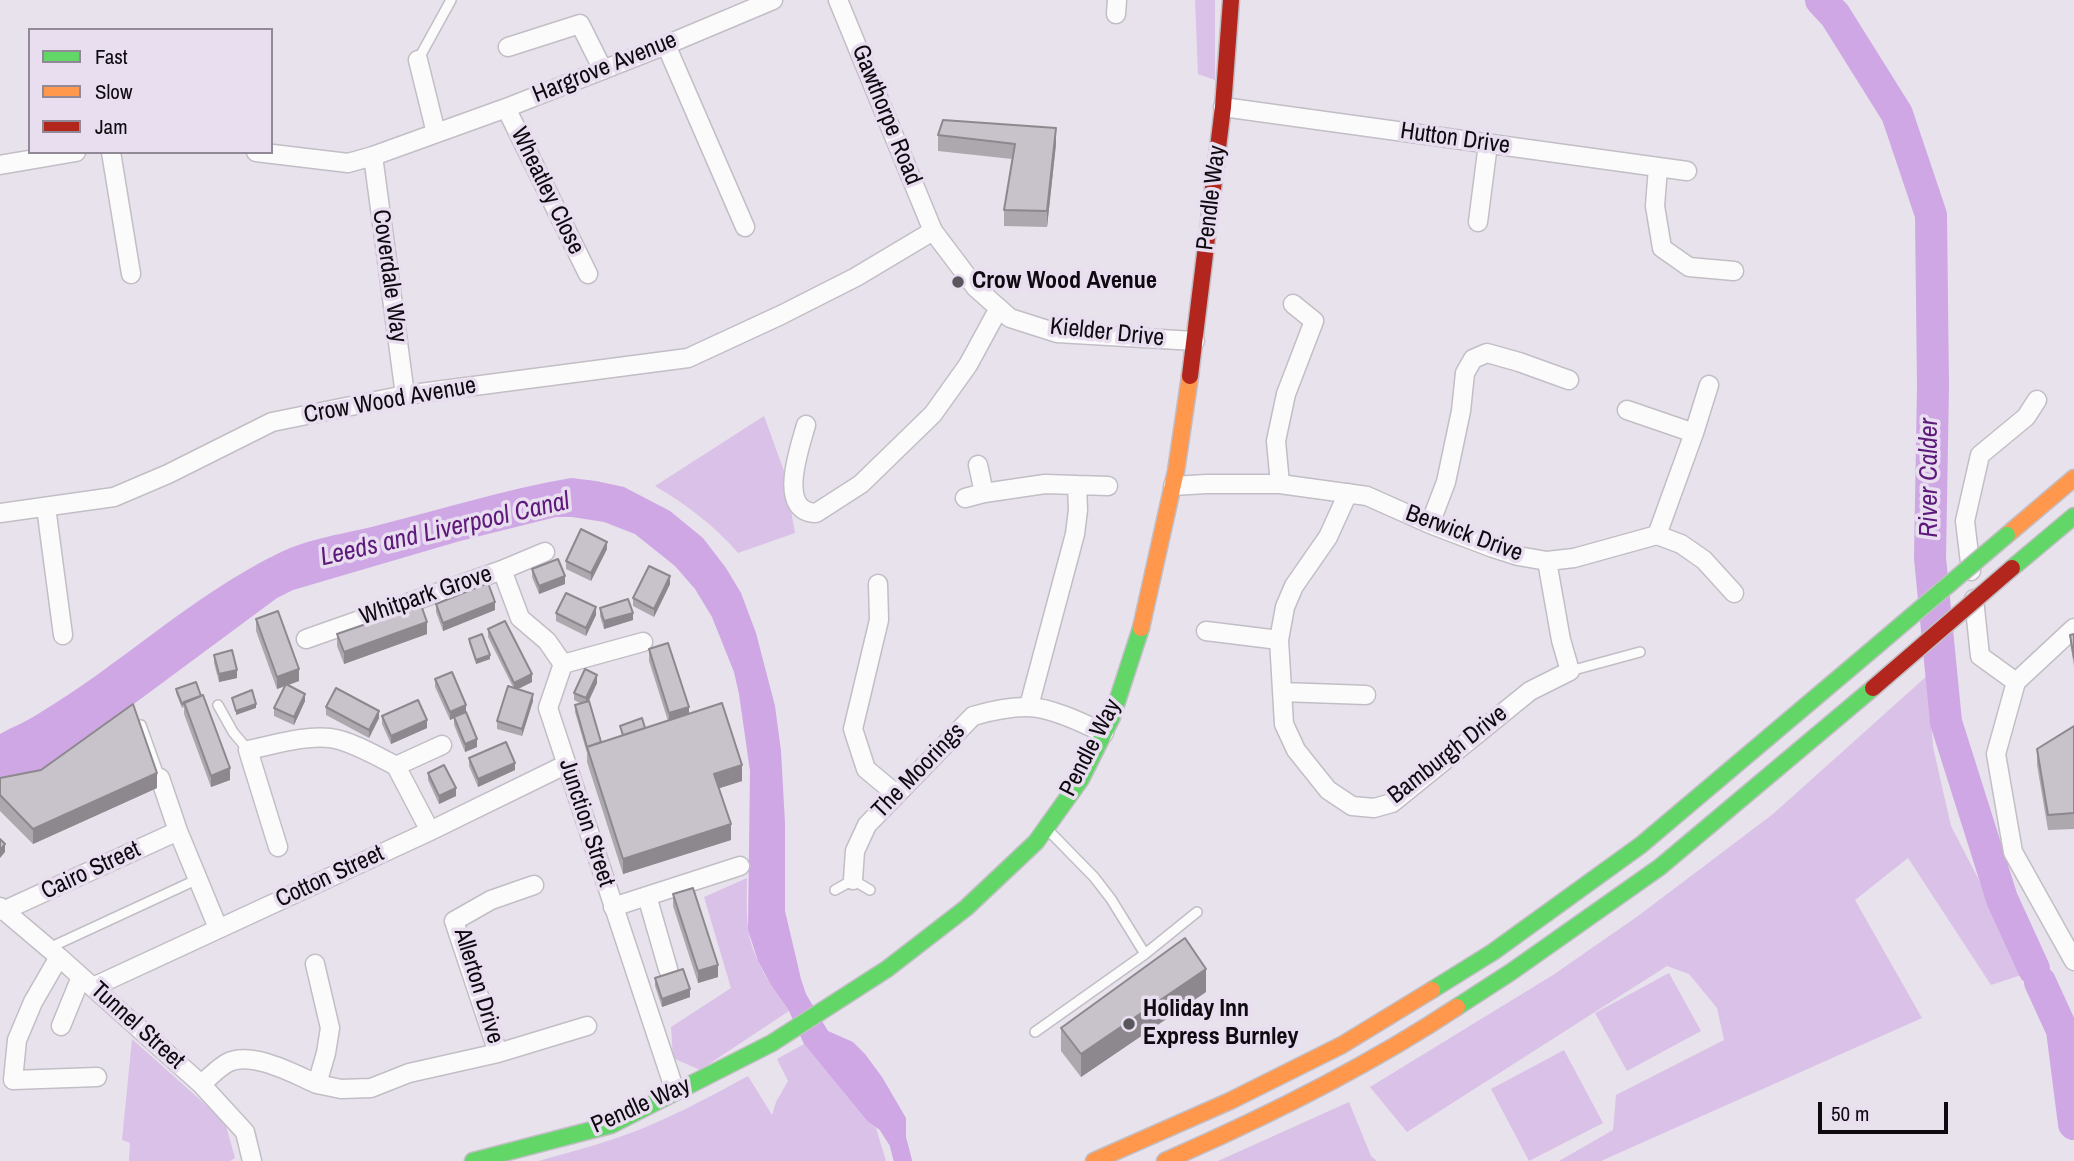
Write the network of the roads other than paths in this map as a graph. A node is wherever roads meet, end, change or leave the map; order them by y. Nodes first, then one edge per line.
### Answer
1 (451, 0) edge
2 (773, 0) edge
3 (838, 0) edge
4 (1231, 0) edge
5 (666, 45) junction
6 (508, 47) dead end
7 (418, 60) joint
8 (603, 70) junction
9 (1223, 107) junction
10 (506, 108) junction
11 (436, 133) junction
12 (1488, 144) junction
13 (64, 154) edge
14 (111, 154) edge
15 (273, 154) edge
16 (373, 156) junction
17 (0, 165) edge
18 (1658, 167) junction
19 (1687, 171) dead end
20 (1478, 222) dead end
21 (745, 227) dead end
22 (933, 231) junction
23 (1734, 271) dead end
24 (131, 274) dead end
25 (588, 274) dead end
26 (1293, 304) dead end
27 (999, 308) junction
28 (1195, 341) junction
29 (1569, 380) dead end
30 (1709, 385) dead end
31 (405, 395) junction
32 (2037, 400) dead end
33 (1627, 410) dead end
34 (807, 425) dead end
35 (1694, 433) junction
36 (978, 465) dead end
37 (2074, 478) edge
38 (1280, 484) junction
39 (1077, 485) junction
40 (1108, 486) dead end
41 (1172, 486) junction
42 (984, 493) junction
43 (1348, 493) junction
44 (965, 498) dead end
45 (46, 507) junction
46 (0, 512) edge
47 (2074, 516) edge
48 (1430, 524) junction
49 (1657, 534) junction
50 (545, 552) dead end
51 (1547, 561) junction
52 (502, 570) junction
53 (878, 584) dead end
54 (1734, 593) dead end
55 (2074, 628) edge
56 (1206, 631) dead end
57 (63, 635) dead end
58 (306, 639) dead end
59 (1279, 640) junction
60 (643, 642) dead end
61 (1640, 652) dead end
62 (563, 664) junction
63 (1570, 671) junction
64 (2016, 682) junction
65 (1282, 692) junction
66 (1366, 695) dead end
67 (218, 705) dead end
68 (1029, 706) junction
69 (141, 724) edge
70 (1104, 733) junction
71 (442, 745) dead end
72 (248, 750) junction
73 (567, 764) junction
74 (396, 766) junction
75 (160, 778) joint
76 (895, 794) junction
77 (1046, 828) junction
78 (178, 831) junction
79 (430, 831) junction
80 (278, 847) dead end
81 (740, 866) dead end
82 (198, 879) junction
83 (853, 880) junction
84 (534, 885) dead end
85 (835, 890) dead end
86 (870, 890) dead end
87 (647, 896) junction
88 (614, 907) junction
89 (2, 909) edge
90 (1197, 912) dead end
91 (218, 929) junction
92 (54, 953) junction
93 (1145, 954) junction
94 (2074, 961) edge
95 (314, 964) dead end
96 (668, 969) dead end
97 (87, 982) junction
98 (61, 1026) dead end
99 (587, 1026) dead end
100 (1035, 1032) dead end
101 (498, 1052) junction
102 (97, 1077) dead end
103 (201, 1084) junction
104 (317, 1084) junction
105 (675, 1091) junction
106 (252, 1161) edge
107 (473, 1161) edge
108 (1094, 1161) edge
109 (1165, 1161) edge

1 - 7 lane
2 - 5 street, Hargrove Avenue
3 - 22 street, Gawthorpe Road
4 - 9 main road, Pendle Way
5 - 8 street, Hargrove Avenue
5 - 21 street
6 - 8 street
7 - 11 street
8 - 10 street, Hargrove Avenue
9 - 12 street, Hutton Drive
9 - 28 main road, Pendle Way
10 - 11 street, Hargrove Avenue
10 - 25 street, Wheatley Close
11 - 16 street, Hargrove Avenue
12 - 18 street, Hutton Drive
12 - 20 street
13 - 17 street
14 - 24 street
15 - 16 street, Hargrove Avenue
16 - 31 street, Coverdale Way
18 - 19 street, Hutton Drive
18 - 23 street
22 - 27 street, Kielder Drive
22 - 31 street, Crow Wood Avenue
26 - 38 street
27 - 28 street, Kielder Drive
27 - 34 street
28 - 41 main road, Pendle Way
29 - 48 street
30 - 35 street
31 - 45 street, Crow Wood Avenue
32 - 64 street
33 - 35 street
35 - 49 street
36 - 42 street
37 - 108 main road, bridge
38 - 41 street, Berwick Drive
38 - 43 street, Berwick Drive
39 - 40 street
39 - 42 street
39 - 68 street
41 - 70 main road, Pendle Way
42 - 44 street
43 - 48 street, Berwick Drive
43 - 59 street, Bamburgh Drive
45 - 46 street, Crow Wood Avenue
45 - 57 street
47 - 109 main road, bridge
48 - 51 street, Berwick Drive
49 - 51 street, Berwick Drive
49 - 54 street
50 - 52 street, Whitpark Grove
51 - 63 street
52 - 58 street, Whitpark Grove
52 - 62 street
53 - 76 street
55 - 64 street
56 - 59 street
59 - 65 street, Bamburgh Drive
60 - 62 street
61 - 63 lane
62 - 73 street, Junction Street
63 - 65 street, Bamburgh Drive
64 - 94 street
65 - 66 street
67 - 72 lane
68 - 70 street, The Moorings
68 - 76 street, The Moorings
69 - 75 lane
70 - 77 main road, Pendle Way
71 - 74 street
72 - 74 street
72 - 80 street
73 - 79 street, Cotton Street
73 - 88 street, Junction Street
74 - 79 street
75 - 78 street
76 - 83 street, The Moorings
77 - 93 lane
77 - 105 main road, Pendle Way
78 - 82 street
78 - 89 street, Cairo Street
79 - 91 street, Cotton Street
81 - 87 street
82 - 91 street
82 - 92 lane
83 - 85 lane
83 - 86 lane
84 - 101 street, Allerton Drive
87 - 88 street
87 - 96 street
88 - 105 street, Junction Street
89 - 92 street, Tunnel Street
90 - 93 lane
91 - 97 street, Cotton Street
92 - 97 street, Tunnel Street
92 - 102 street
93 - 100 lane
95 - 104 street
97 - 98 street
97 - 103 street, Tunnel Street
99 - 101 street, Allerton Drive
101 - 104 street, Allerton Drive
103 - 104 street, Allerton Drive
103 - 106 street, Tunnel Street
105 - 107 main road, Pendle Way

